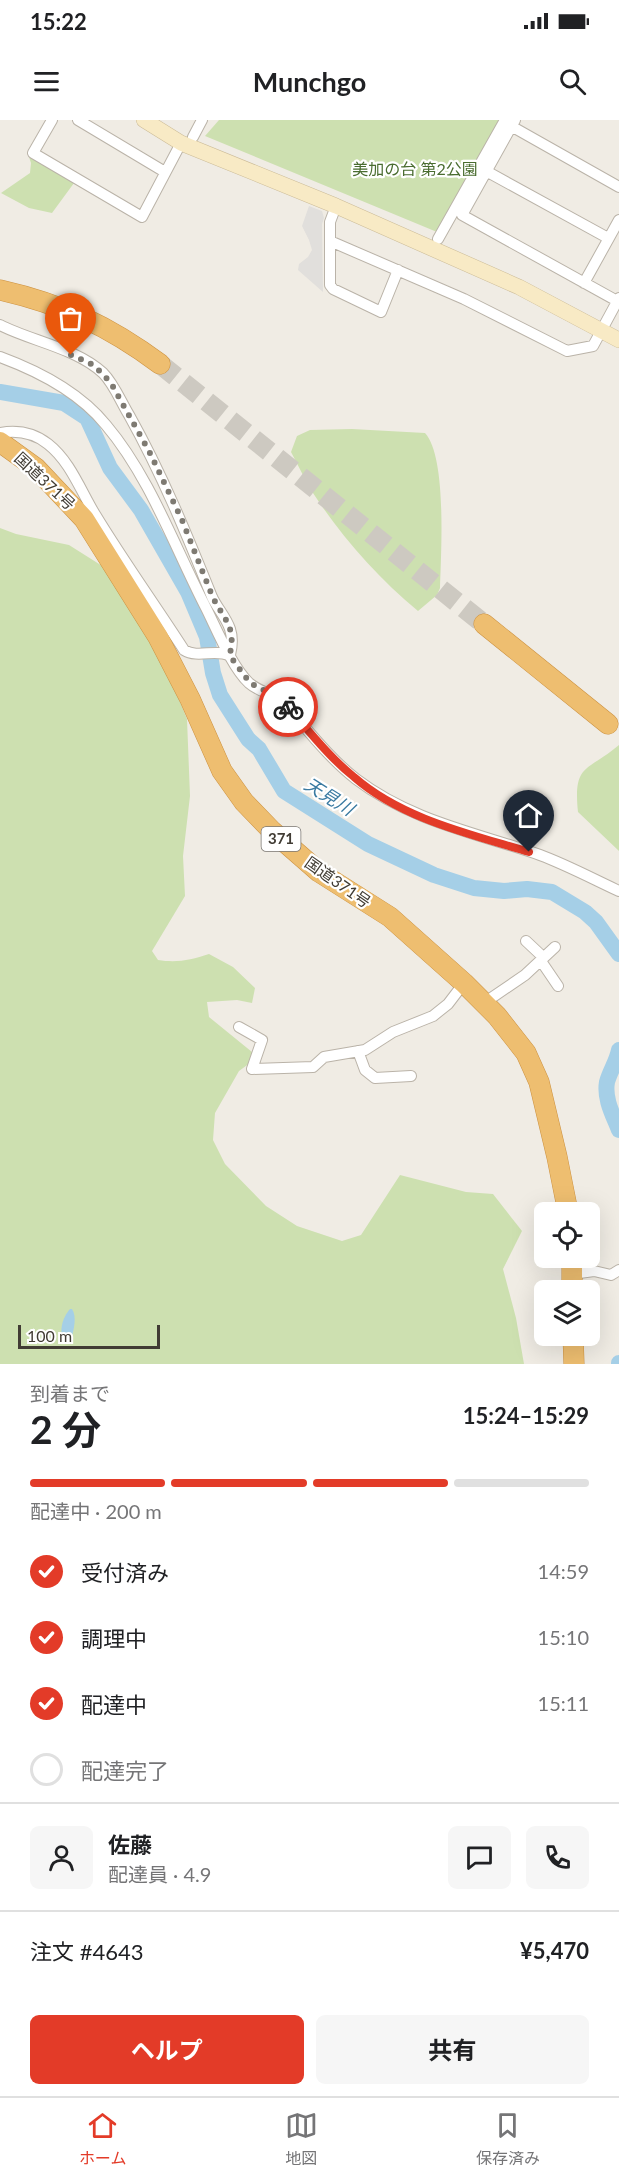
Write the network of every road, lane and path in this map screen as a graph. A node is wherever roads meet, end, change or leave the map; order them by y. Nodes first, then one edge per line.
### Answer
1 (52, 120) edge
2 (78, 120) edge
3 (144, 120) edge
4 (202, 120) edge
5 (510, 122) edge
6 (187, 140) junction
7 (486, 171) junction
8 (165, 172) junction
9 (619, 187) edge
10 (336, 206) junction
11 (619, 220) edge
12 (608, 238) junction
13 (438, 239) dead end
14 (330, 241) junction
15 (398, 270) junction
16 (584, 283) junction
17 (0, 290) edge
18 (618, 301) edge
19 (0, 325) edge
20 (601, 331) junction
21 (619, 340) edge
22 (0, 357) edge
23 (160, 364) tunnel mouth
24 (0, 433) edge
25 (0, 442) edge
26 (484, 624) tunnel mouth
27 (226, 654) junction
28 (608, 724) dead end
29 (619, 891) edge
30 (526, 942) dead end
31 (555, 947) dead end
32 (542, 959) junction
33 (464, 983) junction
34 (558, 986) dead end
35 (484, 1003) junction
36 (239, 1028) dead end
37 (335, 1043) dead end
38 (353, 1052) junction
39 (411, 1076) dead end
40 (566, 1202) edge
41 (619, 1270) edge
42 (572, 1274) edge
43 (573, 1346) edge
44 (574, 1364) edge

1 - 8 street
2 - 8 street
3 - 6 street
4 - 6 street
5 - 7 street
5 - 9 street
5 - 13 street
6 - 8 street
6 - 10 street
7 - 12 street
7 - 16 street
10 - 14 street
10 - 20 street
11 - 12 street
12 - 16 street
14 - 15 street
14 - 15 street
15 - 20 street
16 - 18 street
17 - 23 highway
18 - 20 street
19 - 27 street
20 - 21 street
22 - 27 street
24 - 27 street
25 - 33 highway, 国道371号 / 371
26 - 28 highway
27 - 29 street
30 - 32 street
31 - 32 street
32 - 34 street
32 - 35 street
33 - 35 highway, 国道371号 / 371
33 - 38 street
35 - 40 highway, 国道371号 / 371
36 - 38 street
37 - 38 street
38 - 39 street
41 - 42 street
43 - 44 highway

